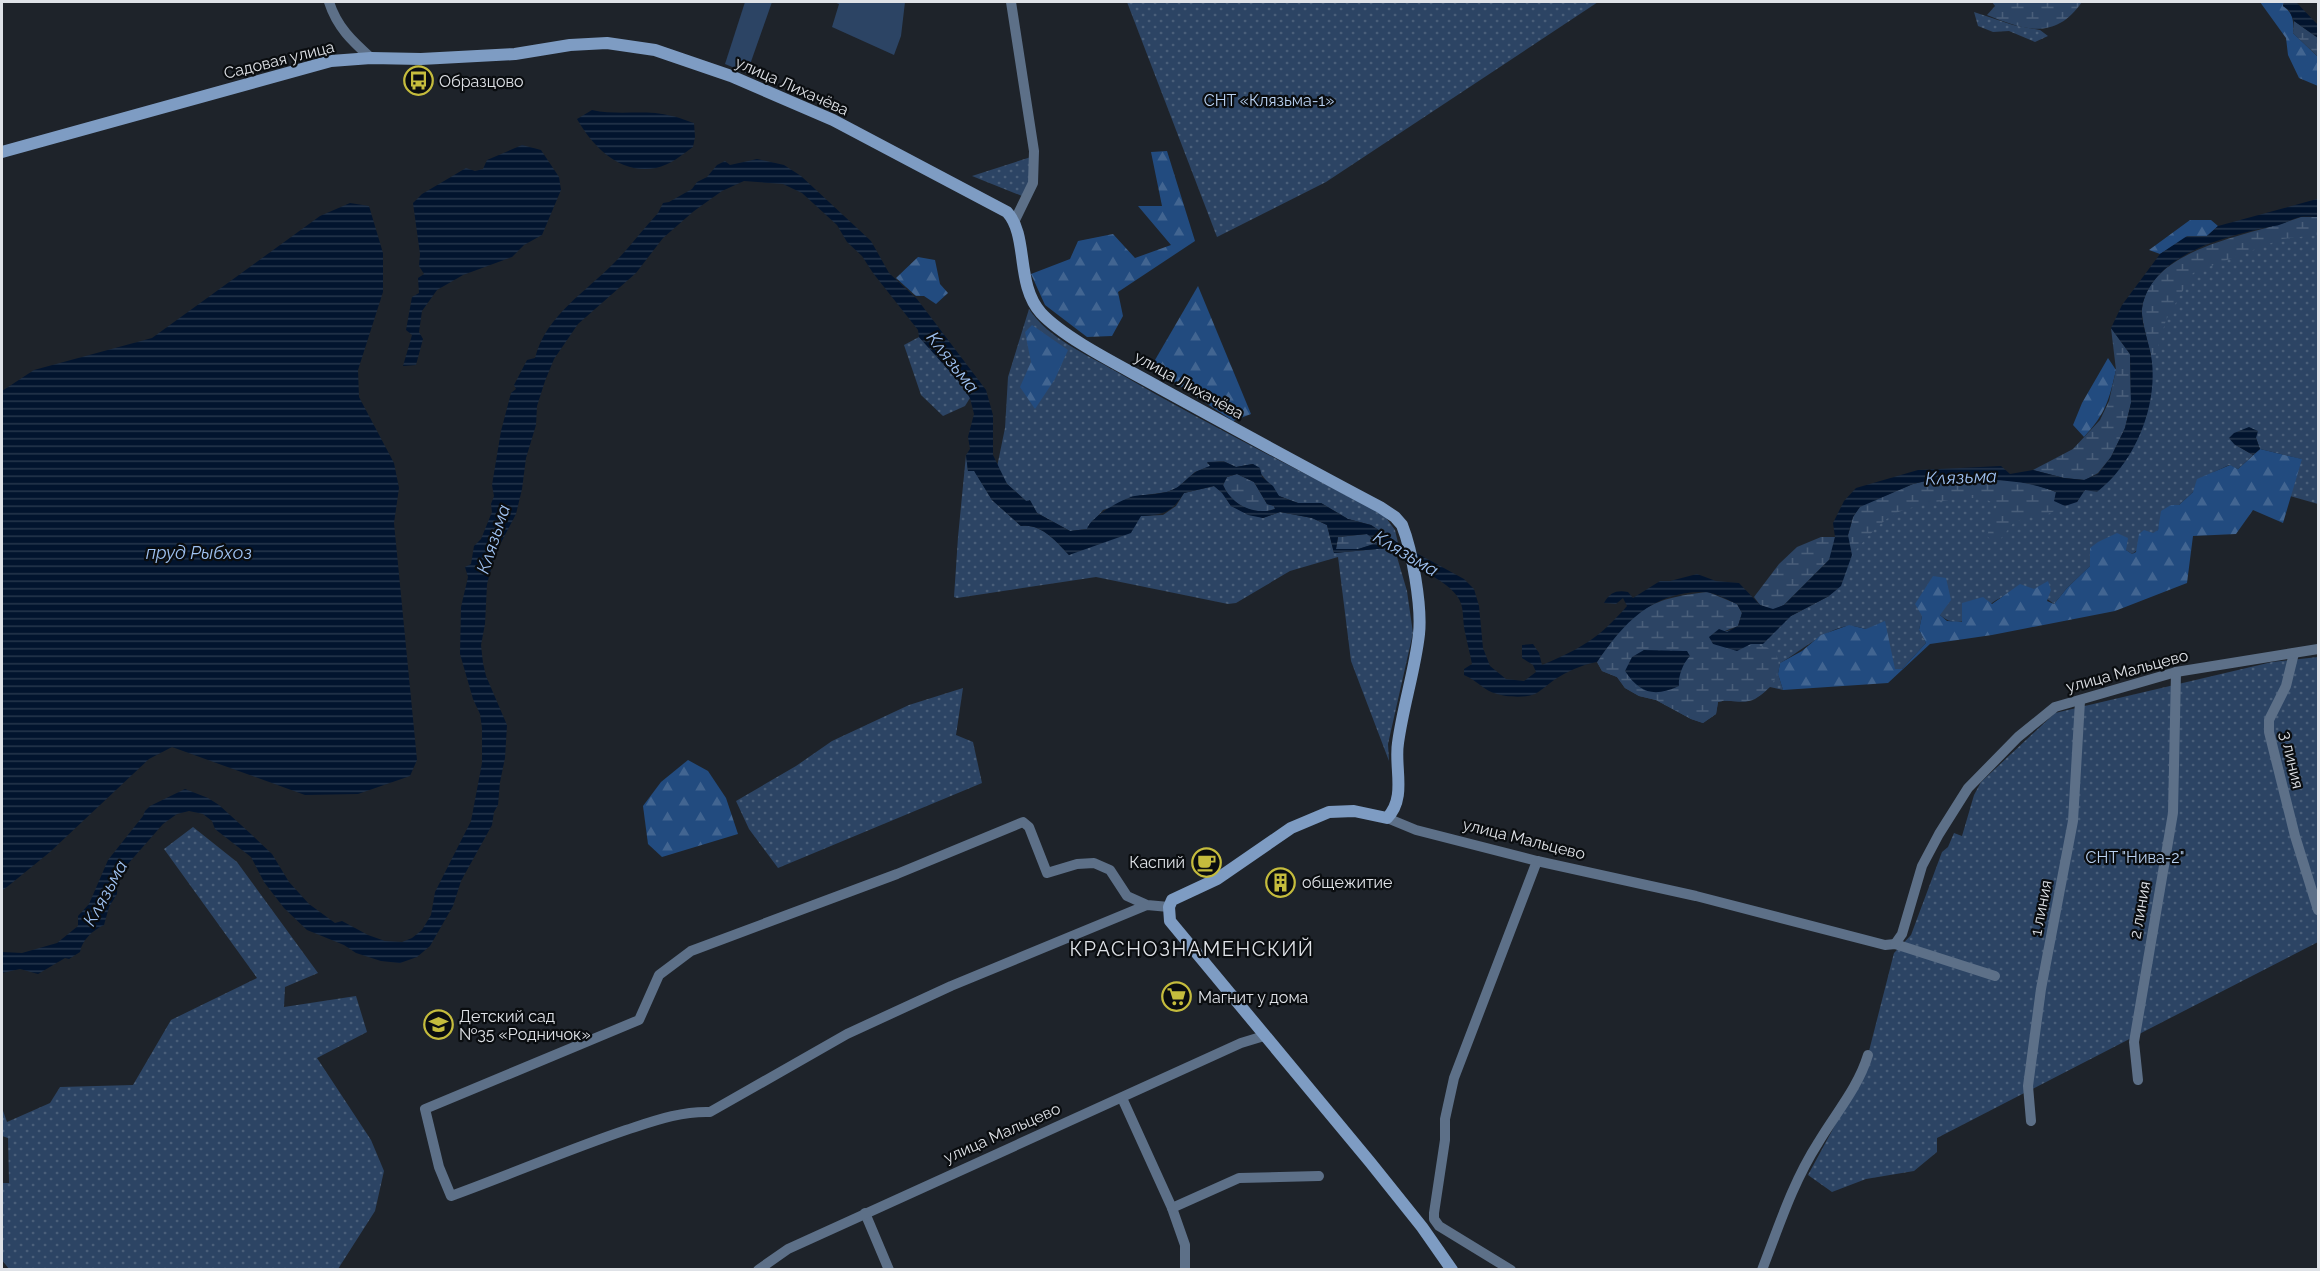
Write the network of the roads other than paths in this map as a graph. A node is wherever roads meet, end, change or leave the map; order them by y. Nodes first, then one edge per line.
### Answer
1 (329, 2) edge
2 (1011, 2) edge
3 (607, 43) joint
4 (372, 58) junction
5 (2, 152) edge
6 (1015, 220) junction
7 (2319, 649) edge
8 (2294, 653) junction
9 (2176, 672) junction
10 (2080, 701) junction
11 (1387, 818) junction
12 (1537, 861) junction
13 (1147, 905) junction
14 (1169, 907) junction
15 (2319, 910) edge
16 (1895, 944) junction
17 (1995, 976) dead end
18 (1264, 1036) junction
19 (1869, 1055) dead end
20 (2138, 1080) dead end
21 (1122, 1098) junction
22 (2031, 1121) dead end
23 (1319, 1176) dead end
24 (1172, 1208) junction
25 (865, 1213) junction
26 (1434, 1220) junction
27 (1422, 1227) junction
28 (758, 1269) edge
29 (889, 1269) edge
30 (1185, 1269) edge
31 (1452, 1269) edge
32 (1511, 1269) edge
33 (1762, 1269) edge

1 - 4 street
2 - 6 street
3 - 4 street, Садовая улица
3 - 6 street, улица Лихачёва
4 - 5 street, Садовая улица
6 - 11 street, улица Лихачёва
7 - 8 street, улица Мальцево
8 - 9 street, улица Мальцево
8 - 15 street, 3 линия
9 - 10 street, улица Мальцево
9 - 20 street, 2 линия
10 - 16 street, улица Мальцево
10 - 22 street, 1 линия
11 - 12 street, улица Мальцево
11 - 14 street, улица Мальцево
12 - 16 street, улица Мальцево
12 - 26 street
13 - 13 street
13 - 14 street
14 - 18 street
16 - 17 street, улица Мальцево
18 - 21 street, улица Мальцево
18 - 27 street
19 - 33 street
21 - 24 street
21 - 25 street, улица Мальцево
23 - 24 street
24 - 30 street
25 - 28 street, улица Мальцево
25 - 29 street
26 - 27 street
26 - 32 street
27 - 31 street

